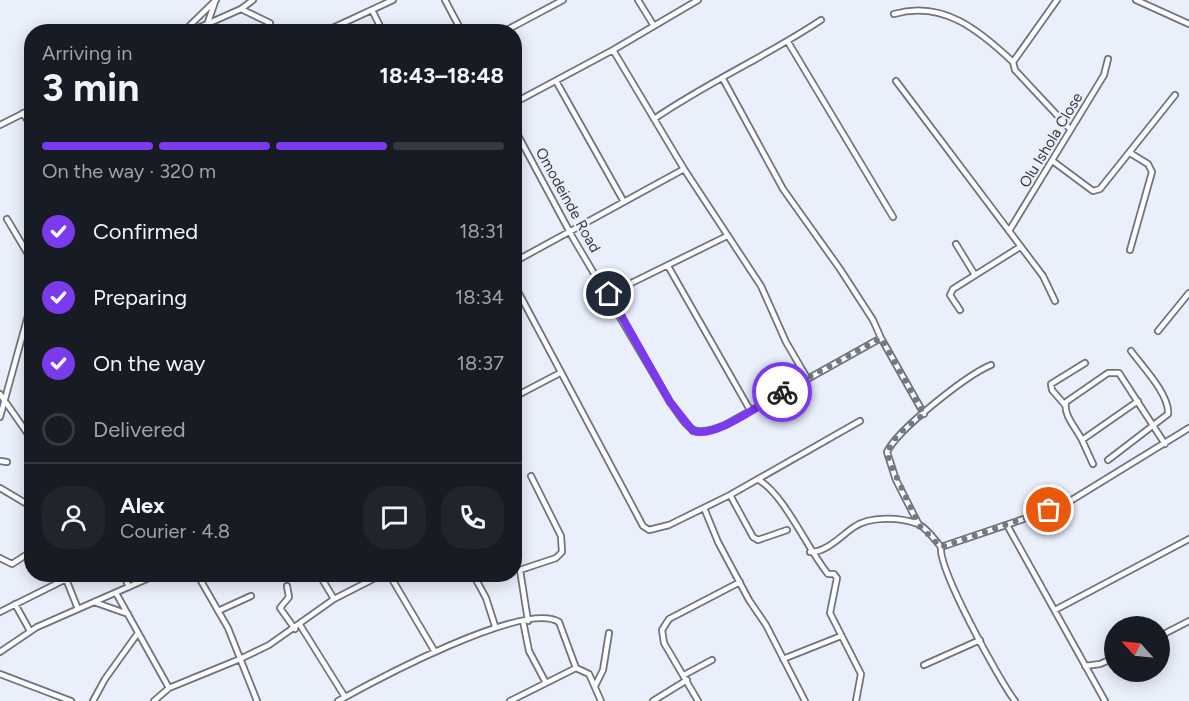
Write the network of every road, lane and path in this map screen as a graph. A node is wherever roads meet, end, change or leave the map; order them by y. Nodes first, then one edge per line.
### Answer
1 (216, 0) edge
2 (253, 0) edge
3 (393, 0) edge
4 (445, 0) edge
5 (563, 0) edge
6 (638, 0) edge
7 (698, 0) edge
8 (1057, 0) edge
9 (1136, 0) edge
10 (909, 4) dead end
11 (242, 9) junction
12 (372, 10) junction
13 (894, 14) dead end
14 (961, 14) dead end
15 (821, 20) dead end
16 (208, 22) junction
17 (270, 23) dead end
18 (191, 24) edge
19 (204, 24) edge
20 (341, 24) edge
21 (379, 24) edge
22 (458, 24) edge
23 (518, 24) edge
24 (1189, 24) edge
25 (654, 26) junction
26 (788, 42) junction
27 (613, 50) junction
28 (1108, 59) dead end
29 (1012, 62) junction
30 (723, 79) junction
31 (556, 81) junction
32 (896, 81) dead end
33 (1175, 95) dead end
34 (522, 99) edge
35 (23, 113) edge
36 (654, 119) junction
37 (0, 125) edge
38 (1070, 129) junction
39 (522, 143) edge
40 (1130, 153) junction
41 (1054, 162) junction
42 (684, 169) junction
43 (624, 202) junction
44 (893, 217) dead end
45 (7, 219) dead end
46 (1009, 231) junction
47 (570, 232) junction
48 (727, 236) junction
49 (956, 244) dead end
50 (1020, 247) junction
51 (24, 248) edge
52 (1130, 250) dead end
53 (522, 258) edge
54 (668, 266) junction
55 (975, 275) junction
56 (1189, 293) edge
57 (609, 294) junction
58 (522, 300) edge
59 (1055, 301) dead end
60 (960, 310) dead end
61 (24, 330) edge
62 (1158, 331) dead end
63 (881, 338) junction
64 (1131, 351) dead end
65 (1085, 363) dead end
66 (991, 365) dead end
67 (560, 373) junction
68 (807, 378) junction
69 (522, 393) edge
70 (0, 394) edge
71 (1138, 401) junction
72 (4, 402) junction
73 (1065, 405) junction
74 (750, 410) junction
75 (924, 414) junction
76 (0, 417) edge
77 (860, 421) dead end
78 (1154, 427) junction
79 (1189, 428) edge
80 (24, 429) edge
81 (1082, 440) junction
82 (1165, 444) junction
83 (1108, 460) dead end
84 (0, 461) edge
85 (7, 462) dead end
86 (1093, 464) dead end
87 (531, 476) dead end
88 (759, 480) junction
89 (0, 488) edge
90 (730, 495) junction
91 (24, 502) edge
92 (704, 508) junction
93 (919, 525) junction
94 (1007, 525) junction
95 (787, 530) dead end
96 (1189, 539) edge
97 (941, 547) junction
98 (810, 552) junction
99 (24, 556) edge
100 (0, 558) edge
101 (522, 569) edge
102 (60, 582) edge
103 (67, 582) edge
104 (127, 582) edge
105 (140, 582) edge
106 (201, 582) edge
107 (324, 582) edge
108 (367, 582) edge
109 (394, 582) edge
110 (477, 582) edge
111 (521, 582) edge
112 (740, 582) junction
113 (287, 586) dead end
114 (129, 587) junction
115 (116, 593) junction
116 (251, 596) dead end
117 (334, 599) junction
118 (94, 602) junction
119 (15, 604) junction
120 (78, 609) junction
121 (1055, 610) junction
122 (218, 611) junction
123 (0, 612) edge
124 (128, 614) junction
125 (525, 621) junction
126 (1189, 621) edge
127 (300, 625) junction
128 (495, 626) junction
129 (294, 629) junction
130 (30, 631) junction
131 (1170, 631) edge
132 (138, 633) junction
133 (609, 633) dead end
134 (841, 636) junction
135 (980, 640) junction
136 (0, 652) edge
137 (435, 652) junction
138 (240, 659) junction
139 (783, 659) junction
140 (712, 660) dead end
141 (1104, 662) edge
142 (924, 665) dead end
143 (1085, 666) junction
144 (576, 668) junction
145 (0, 674) edge
146 (686, 677) junction
147 (546, 683) junction
148 (595, 686) junction
149 (169, 688) junction
150 (345, 697) junction
151 (70, 701) edge
152 (93, 701) edge
153 (154, 701) edge
154 (257, 701) edge
155 (338, 701) edge
156 (510, 701) edge
157 (601, 701) edge
158 (652, 701) edge
159 (698, 701) edge
160 (805, 701) edge
161 (855, 701) edge
162 (1015, 701) edge
163 (1105, 701) edge

1 - 16 street
1 - 18 street
2 - 11 street
3 - 12 street
4 - 22 street
5 - 23 street
6 - 25 street
7 - 25 street
8 - 29 street
9 - 24 street
10 - 13 street
11 - 16 street
11 - 17 street
12 - 20 street
12 - 21 street
14 - 29 street
15 - 26 street
16 - 19 street
25 - 27 street
26 - 30 street
26 - 44 street
27 - 31 street
27 - 36 street
28 - 38 street, Olu Ishola Close
29 - 38 street
30 - 36 street
30 - 63 street
31 - 34 street
31 - 43 street
32 - 46 street
33 - 40 street
35 - 37 street
36 - 42 street
38 - 41 street, Olu Ishola Close
39 - 47 street, Omodeinde Road
40 - 41 street
40 - 52 street
41 - 46 street, Olu Ishola Close
42 - 43 street
42 - 48 street
43 - 47 street
45 - 51 street
46 - 50 street
47 - 53 street
47 - 57 street, Omodeinde Road
48 - 54 street
48 - 68 street
49 - 55 street
50 - 55 street
50 - 59 street
54 - 57 street
54 - 74 street
55 - 60 street
56 - 62 street
57 - 74 street, Omodeinde Road
58 - 67 street
61 - 72 street
63 - 68 street
63 - 75 street
64 - 78 street
65 - 73 street
66 - 75 street
67 - 69 street
67 - 92 street
68 - 74 street
70 - 72 street
71 - 73 street
71 - 78 street
71 - 81 street
72 - 76 street
72 - 80 street
73 - 81 street
75 - 93 street
77 - 88 street
78 - 82 street
78 - 83 street
79 - 82 street
81 - 86 street
82 - 94 street
84 - 85 street
87 - 101 street
88 - 90 street
88 - 98 street
89 - 91 street
90 - 92 street
90 - 95 street
92 - 112 street
93 - 97 street
93 - 98 street
94 - 97 street
94 - 121 street
96 - 121 street
97 - 135 street
98 - 134 street
99 - 100 street
102 - 119 street
103 - 120 street
104 - 114 street
105 - 114 street
106 - 122 street
107 - 117 street
108 - 117 street
109 - 137 street
110 - 128 street
111 - 125 street
112 - 139 street
112 - 146 street
113 - 129 street
114 - 115 street
115 - 118 street
115 - 124 street
116 - 122 street
117 - 127 street
118 - 120 street
118 - 124 street
119 - 123 street
119 - 130 street
120 - 130 street
121 - 143 street
122 - 138 street
124 - 132 street
125 - 128 street
125 - 144 street
125 - 147 street
126 - 131 street
127 - 129 street
127 - 150 street
128 - 137 street
129 - 138 street
130 - 136 street
132 - 149 street
132 - 152 street
133 - 148 street
134 - 139 street
134 - 161 street
135 - 142 street
135 - 162 street
137 - 150 street
138 - 149 street
138 - 154 street
139 - 160 street
140 - 146 street
141 - 143 street
143 - 163 street
144 - 147 street
144 - 148 street
145 - 151 street
146 - 158 street
146 - 159 street
147 - 156 street
148 - 157 street
149 - 153 street
150 - 155 street

